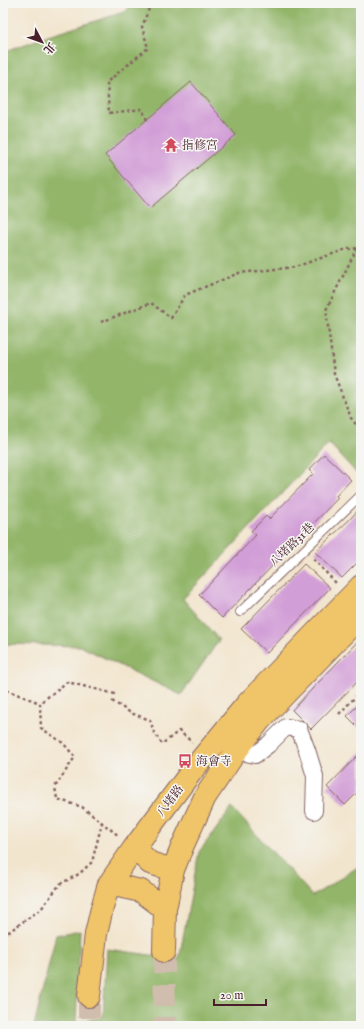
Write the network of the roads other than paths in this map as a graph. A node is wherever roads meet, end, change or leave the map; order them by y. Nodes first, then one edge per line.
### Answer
1 (361, 495) edge
2 (358, 599) edge
3 (240, 612) dead end
4 (236, 751) junction
5 (314, 811) dead end
6 (134, 848) junction
7 (173, 870) junction
8 (109, 884) junction
9 (165, 909) junction
10 (164, 951) tunnel mouth
11 (89, 996) tunnel mouth

1 - 3 lane, 八堵路31巷
2 - 4 main road
2 - 6 main road, 八堵路
4 - 5 street
4 - 7 main road
6 - 7 main road
6 - 8 main road, 八堵路
7 - 9 main road
8 - 9 main road
8 - 11 main road, 八堵路
9 - 10 main road

